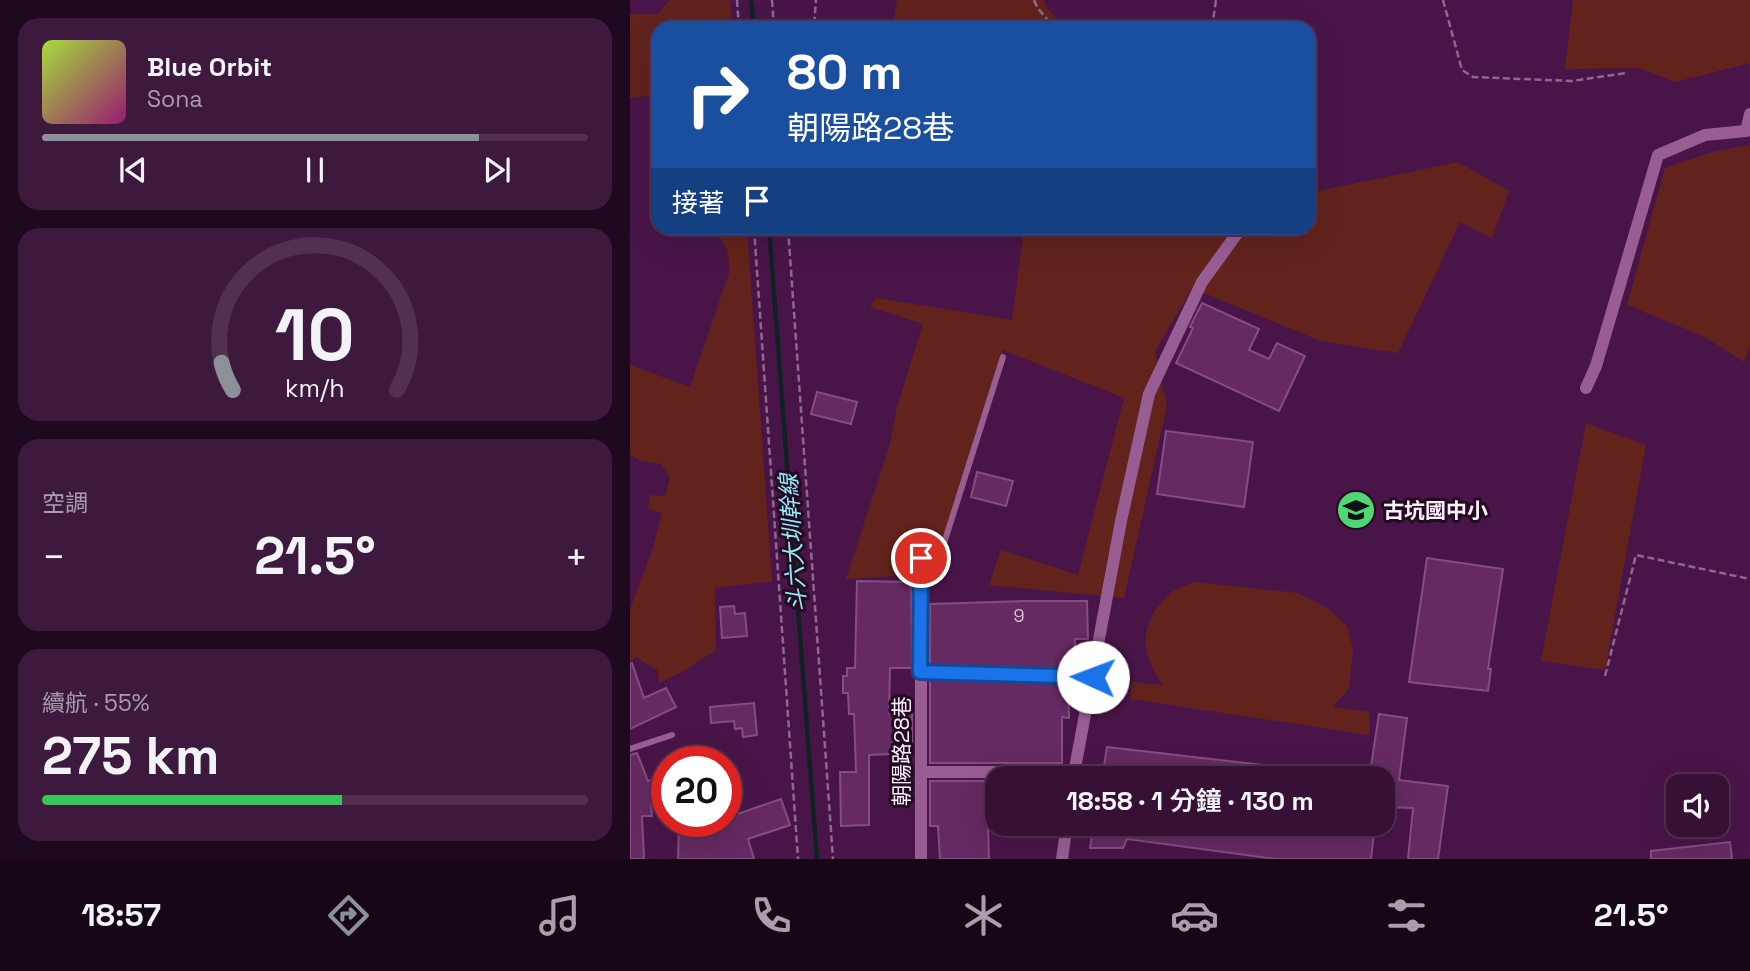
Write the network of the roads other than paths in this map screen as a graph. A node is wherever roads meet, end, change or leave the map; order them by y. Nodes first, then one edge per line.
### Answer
1 (1750, 114) edge
2 (1236, 235) edge
3 (1003, 357) dead end
4 (1586, 388) dead end
5 (921, 558) dead end
6 (921, 580) junction
7 (920, 672) junction
8 (1093, 677) junction
9 (672, 736) dead end
10 (630, 749) edge
11 (1075, 766) edge
12 (921, 772) junction
13 (985, 773) edge
14 (1065, 836) edge
15 (920, 859) edge
16 (1062, 859) edge

1 - 4 street
2 - 8 street
3 - 6 lane
5 - 6 street, 朝陽路28巷
6 - 7 street, 朝陽路28巷
7 - 8 lane
7 - 12 street, 朝陽路28巷
8 - 11 street
9 - 10 lane
12 - 13 street
12 - 15 street, 朝陽路28巷
14 - 16 street

